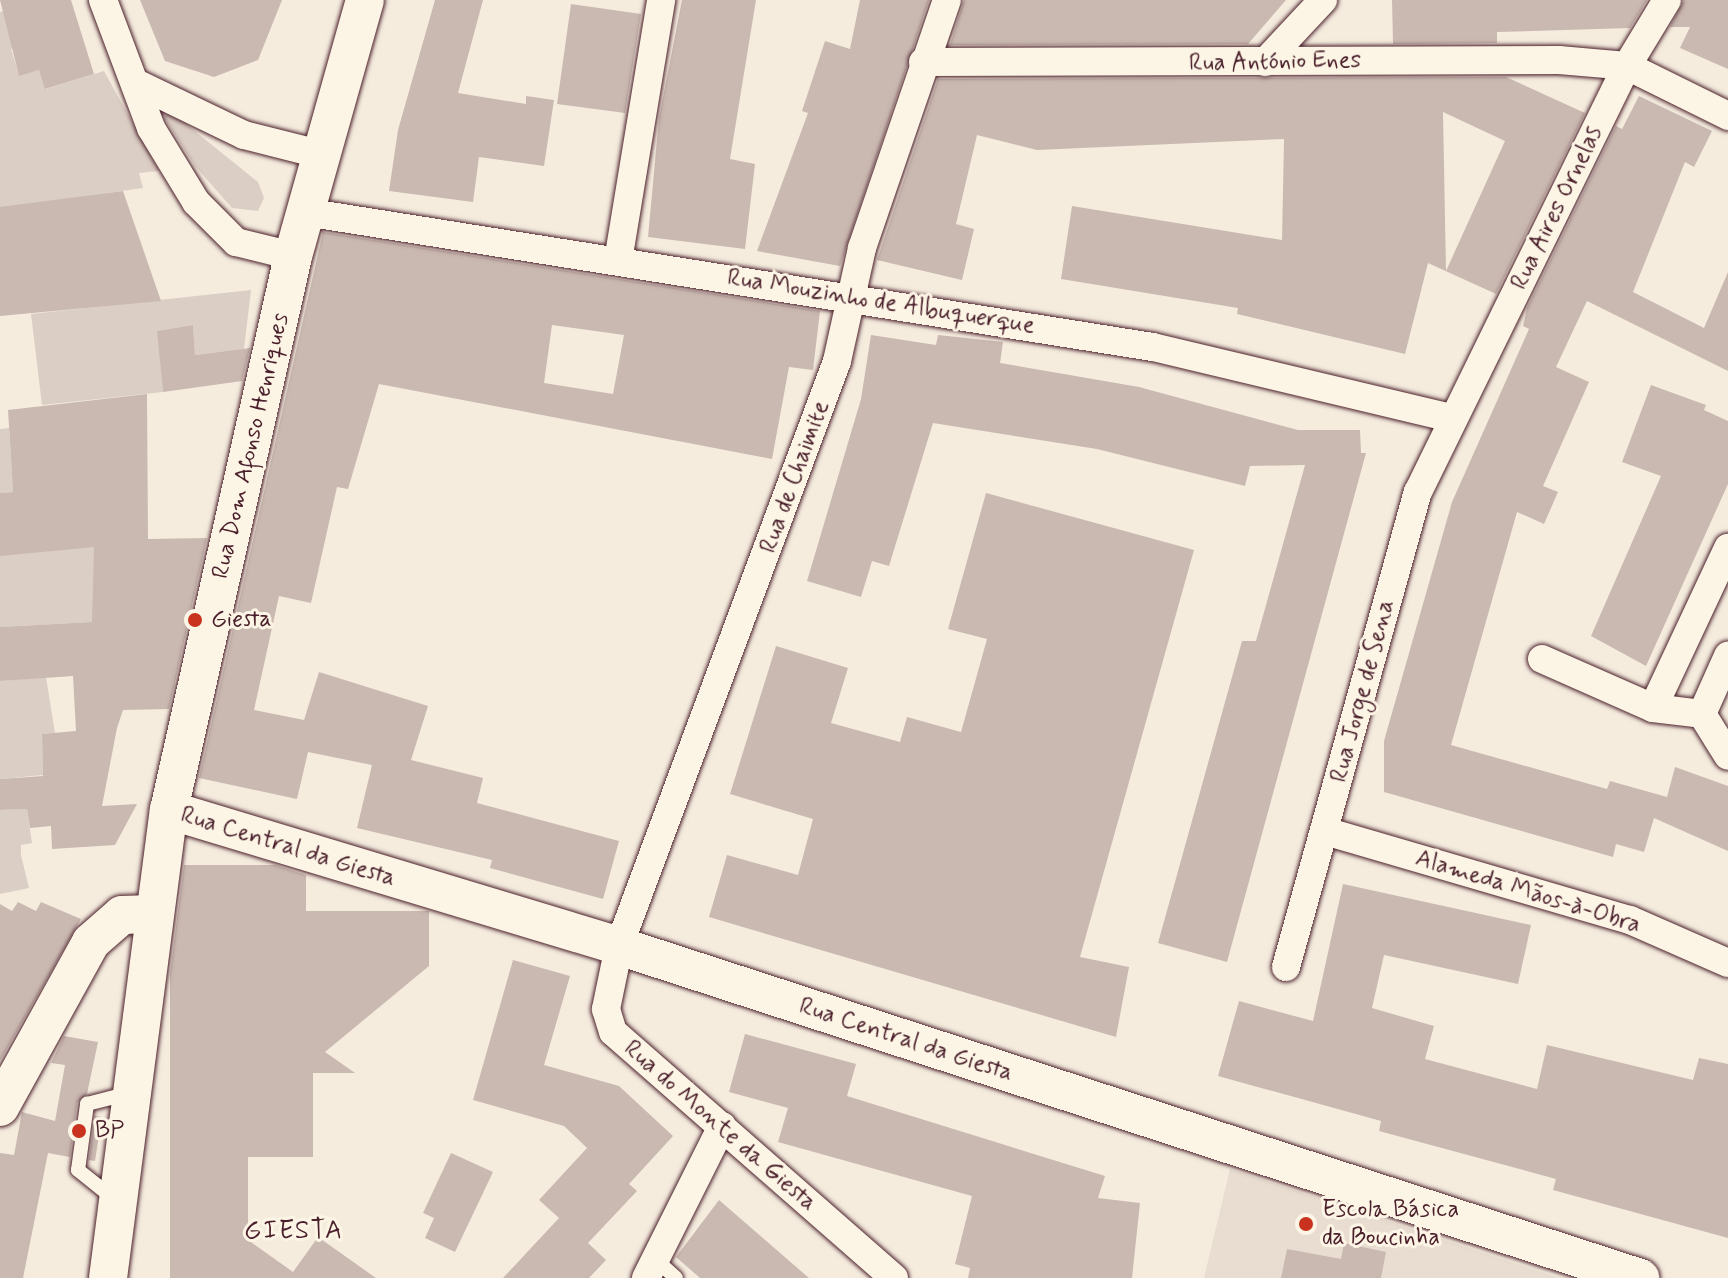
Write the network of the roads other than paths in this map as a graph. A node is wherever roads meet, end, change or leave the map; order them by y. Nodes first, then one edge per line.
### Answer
1 (103, 0) edge
2 (365, 0) edge
3 (661, 0) edge
4 (947, 0) edge
5 (1323, 0) edge
6 (1667, 0) edge
7 (923, 62) junction
8 (1265, 62) junction
9 (1627, 66) junction
10 (136, 83) junction
11 (1728, 116) edge
12 (319, 154) junction
13 (305, 212) junction
14 (293, 256) junction
15 (618, 261) junction
16 (848, 298) junction
17 (1452, 418) junction
18 (1728, 548) edge
19 (1728, 656) edge
20 (1542, 659) dead end
21 (1653, 708) junction
22 (1702, 714) junction
23 (1728, 756) edge
24 (169, 810) junction
25 (1325, 831) junction
26 (152, 914) junction
27 (619, 946) junction
28 (1728, 963) edge
29 (1286, 967) dead end
30 (0, 1107) edge
31 (722, 1126) junction
32 (659, 1272) edge
33 (108, 1278) edge
34 (894, 1278) edge
35 (1640, 1278) edge

1 - 10 street
2 - 12 street, Rua Dom Afonso Henriques
3 - 15 street
4 - 7 street, Rua de Chaimite
5 - 8 street
6 - 9 street, Rua Aires Ornelas
7 - 8 street, Rua António Enes
7 - 16 street, Rua de Chaimite
8 - 9 street, Rua António Enes
9 - 11 street
9 - 17 street, Rua Aires Ornelas
10 - 12 street
10 - 14 street
12 - 13 street, Rua Dom Afonso Henriques
13 - 14 street, Rua Dom Afonso Henriques
13 - 15 street, Rua Mouzinho de Albuquerque
14 - 24 street, Rua Dom Afonso Henriques
15 - 16 street, Rua Mouzinho de Albuquerque
16 - 17 street, Rua Mouzinho de Albuquerque
16 - 27 street, Rua de Chaimite
17 - 25 street, Rua Jorge de Sena
18 - 21 street
19 - 22 street
20 - 21 street
21 - 22 street
22 - 23 street
24 - 26 street, Rua Dom Afonso Henriques
24 - 27 street, Rua Central da Giesta
25 - 28 street, Alameda Mãos-à-Obra
25 - 29 street, Rua Jorge de Sena
26 - 30 street
26 - 33 street, Rua Dom Afonso Henriques
27 - 31 street, Rua do Monte da Giesta
27 - 35 street, Rua Central da Giesta
31 - 32 street
31 - 34 street, Rua do Monte da Giesta

